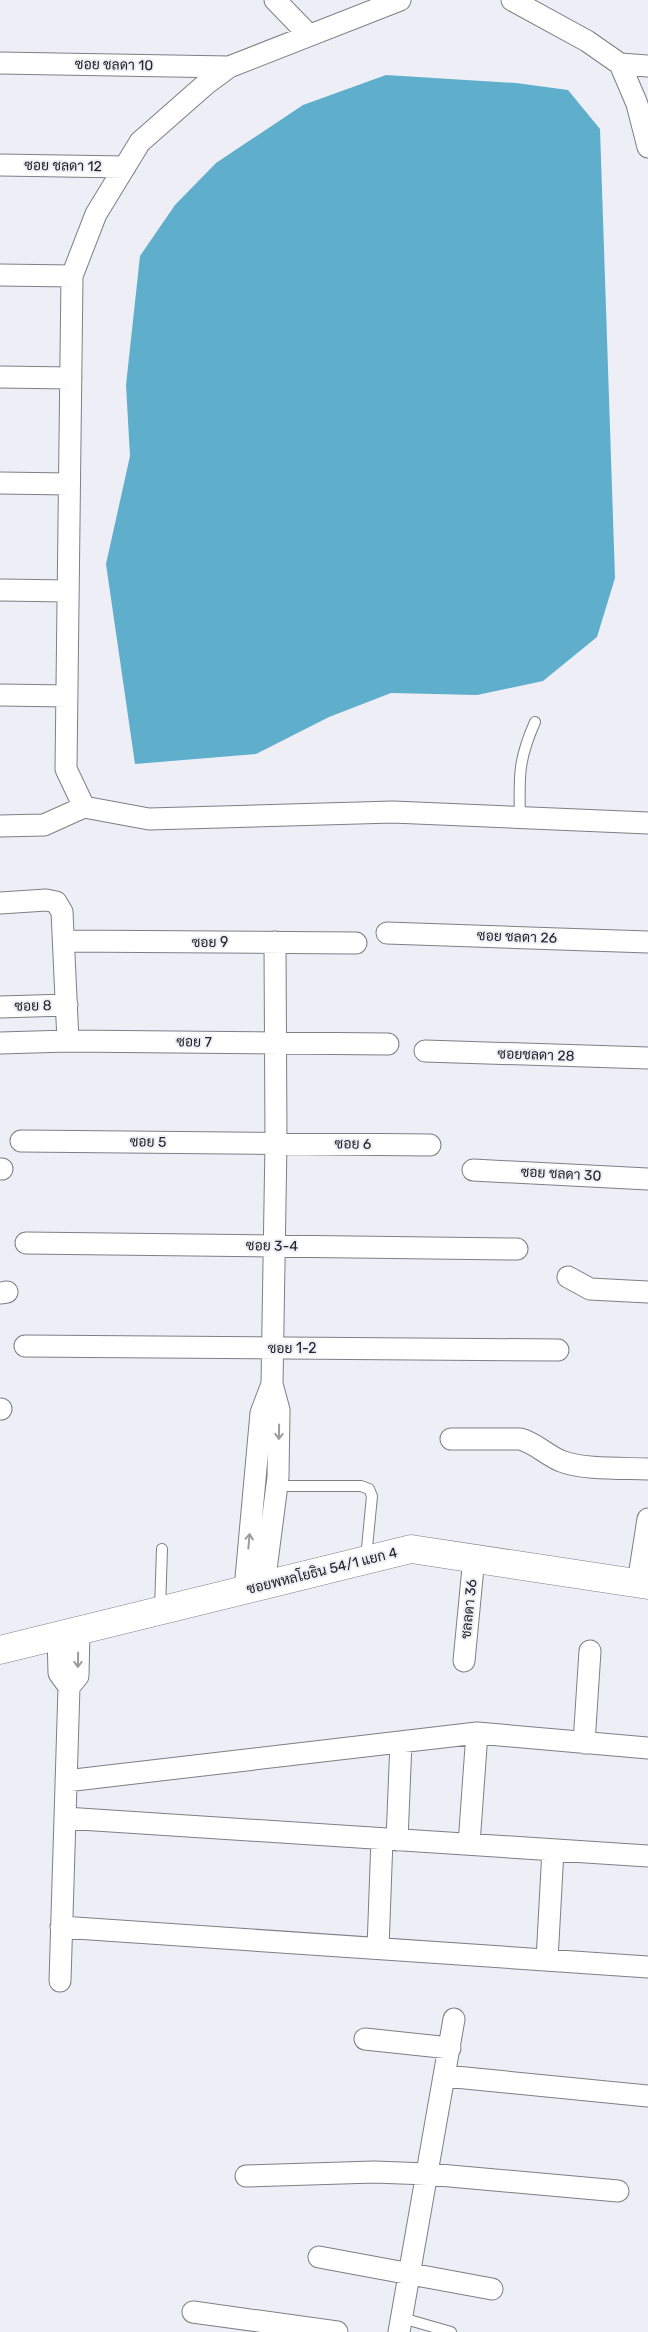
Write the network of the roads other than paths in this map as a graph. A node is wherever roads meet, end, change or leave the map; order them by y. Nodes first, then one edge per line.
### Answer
1 (275, 0) edge
2 (400, 0) edge
3 (512, 0) edge
4 (308, 34) junction
5 (0, 63) edge
6 (620, 64) junction
7 (648, 66) edge
8 (229, 67) junction
9 (648, 147) edge
10 (0, 165) edge
11 (125, 167) junction
12 (0, 275) edge
13 (72, 276) junction
14 (0, 377) edge
15 (71, 378) junction
16 (0, 483) edge
17 (70, 484) junction
18 (0, 590) edge
19 (68, 591) junction
20 (0, 695) edge
21 (67, 696) junction
22 (535, 722) dead end
23 (84, 807) junction
24 (520, 818) junction
25 (648, 823) edge
26 (0, 826) edge
27 (0, 903) edge
28 (387, 932) dead end
29 (64, 941) junction
30 (275, 942) junction
31 (648, 942) edge
32 (356, 943) dead end
33 (67, 1006) junction
34 (0, 1007) edge
35 (68, 1041) junction
36 (0, 1043) edge
37 (276, 1043) junction
38 (388, 1044) dead end
39 (425, 1052) dead end
40 (648, 1058) edge
41 (20, 1141) dead end
42 (276, 1143) junction
43 (430, 1145) dead end
44 (473, 1170) dead end
45 (648, 1179) edge
46 (26, 1244) dead end
47 (274, 1246) junction
48 (518, 1249) dead end
49 (568, 1276) dead end
50 (648, 1292) edge
51 (25, 1346) dead end
52 (272, 1348) junction
53 (558, 1350) dead end
54 (272, 1384) junction
55 (451, 1439) dead end
56 (648, 1469) edge
57 (277, 1486) junction
58 (648, 1519) edge
59 (162, 1549) dead end
60 (474, 1557) junction
61 (366, 1559) junction
62 (643, 1584) edge
63 (255, 1587) junction
64 (160, 1610) junction
65 (68, 1633) junction
66 (0, 1650) edge
67 (590, 1651) dead end
68 (464, 1661) dead end
69 (477, 1733) junction
70 (401, 1742) junction
71 (584, 1742) junction
72 (648, 1748) edge
73 (66, 1781) junction
74 (65, 1818) junction
75 (390, 1839) junction
76 (469, 1844) junction
77 (553, 1850) junction
78 (648, 1851) edge
79 (62, 1927) junction
80 (378, 1948) junction
81 (547, 1960) junction
82 (648, 1967) edge
83 (60, 1981) dead end
84 (454, 2020) dead end
85 (365, 2039) dead end
86 (450, 2048) junction
87 (445, 2076) junction
88 (648, 2096) edge
89 (428, 2174) junction
90 (246, 2176) dead end
91 (618, 2191) dead end
92 (319, 2257) dead end
93 (410, 2273) junction
94 (492, 2289) dead end
95 (193, 2312) dead end
96 (401, 2325) edge
97 (337, 2332) edge
98 (451, 2332) edge

1 - 4 street
2 - 4 street
3 - 6 street
4 - 8 street
5 - 8 street, ซอย ชลดา 10
6 - 7 street
6 - 9 street
8 - 11 street
10 - 11 street, ซอย ชลดา 12
11 - 13 street
12 - 13 street
13 - 15 street
14 - 15 street
15 - 17 street
16 - 17 street
17 - 19 street
18 - 19 street
19 - 21 street
20 - 21 street
21 - 23 street
22 - 24 lane
23 - 24 street
23 - 26 street
24 - 25 street
27 - 29 street
28 - 31 street, ซอย ชลดา 26
29 - 30 street, ซอย 9
29 - 33 street
30 - 32 street, ซอย 9
30 - 37 street
33 - 34 street, ซอย 8
33 - 35 street
35 - 36 street, ซอย 7
35 - 37 street, ซอย 7
37 - 38 street, ซอย 7
37 - 42 street
39 - 40 street, ซอยชลดา 28
41 - 42 street, ซอย 5
42 - 43 street, ซอย 6
42 - 47 street
44 - 45 street, ซอย ชลดา 30
46 - 47 street, ซอย 3-4
47 - 48 street, ซอย 3-4
47 - 52 street
49 - 50 street
51 - 52 street, ซอย 1-2
52 - 53 street, ซอย 1-2
52 - 54 street
54 -> 57 street
63 -> 54 street
55 - 56 street
57 - 61 lane
57 - 63 street
58 - 62 street
59 - 64 lane
60 - 61 street, ซอยพหลโยธิน 54/1 แยก 4
60 - 62 street, ซอยพหลโยธิน 54/1 แยก 4
60 - 68 street, ชลลดา 36
61 - 63 street, ซอยพหลโยธิน 54/1 แยก 4
63 - 64 street, ซอยพหลโยธิน 54/1 แยก 4
64 - 65 street, ซอยพหลโยธิน 54/1 แยก 4
65 - 66 street, ซอยพหลโยธิน 54/1 แยก 4
65 - 73 street
67 - 71 street
69 - 70 street
69 - 71 street
69 - 76 street
70 - 73 street
70 - 75 street
71 - 72 street
73 - 74 street
74 - 75 street
74 - 79 street
75 - 76 street
75 - 80 street
76 - 77 street
77 - 78 street
77 - 81 street
79 - 80 street
79 - 83 street
80 - 81 street
81 - 82 street
84 - 86 street
85 - 86 street
86 - 87 street
87 - 88 street
87 - 89 street
89 - 90 street
89 - 91 street
89 - 93 street
92 - 93 street
93 - 94 street
93 - 96 street
95 - 97 street
96 - 98 lane

